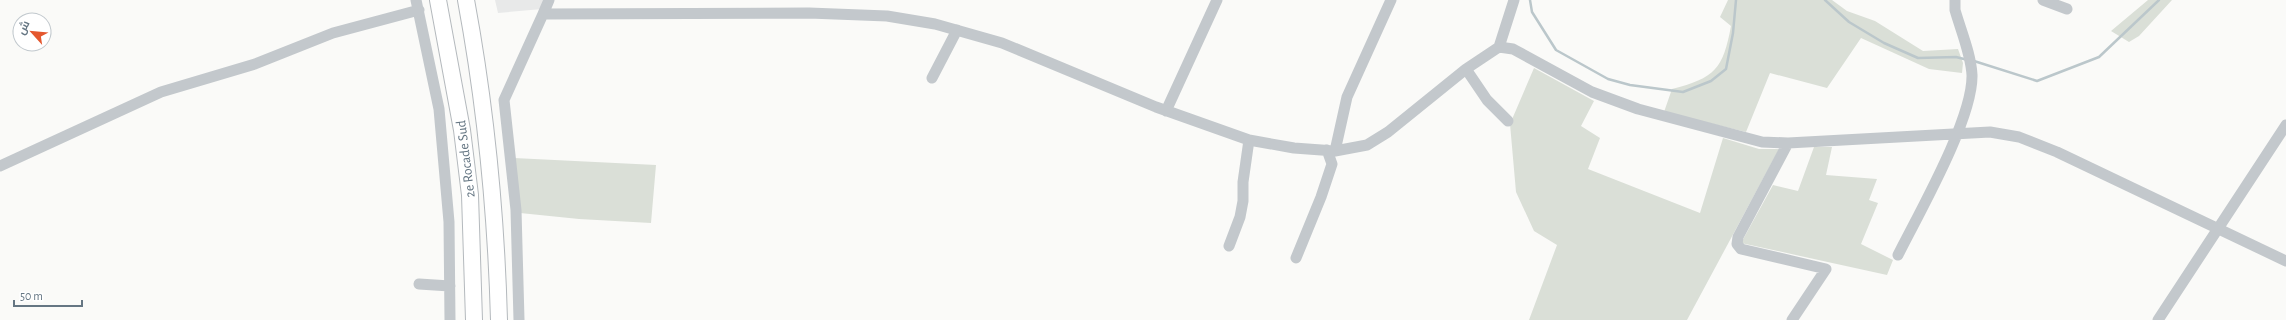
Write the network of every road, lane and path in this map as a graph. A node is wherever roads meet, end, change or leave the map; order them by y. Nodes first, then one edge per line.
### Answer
1 (438, 0) edge
2 (466, 0) edge
3 (549, 0) edge
4 (1217, 0) edge
5 (1391, 0) edge
6 (1514, 0) edge
7 (1956, 0) edge
8 (2043, 0) edge
9 (418, 5) edge
10 (2067, 9) dead end
11 (543, 14) junction
12 (957, 30) junction
13 (1499, 47) junction
14 (1466, 69) junction
15 (932, 78) dead end
16 (1166, 110) junction
17 (1508, 120) dead end
18 (2286, 126) edge
19 (1957, 134) junction
20 (1249, 140) junction
21 (1788, 142) junction
22 (1331, 151) junction
23 (0, 166) edge
24 (2218, 229) junction
25 (1229, 246) dead end
26 (1898, 255) dead end
27 (1296, 258) dead end
28 (2286, 261) edge
29 (419, 284) dead end
30 (450, 286) junction
31 (450, 320) edge
32 (474, 320) edge
33 (499, 320) edge
34 (519, 320) edge
35 (1792, 320) edge
36 (2158, 320) edge

1 - 32 highway, 2e Rocade Sud
2 - 33 highway, 2e Rocade Sud
3 - 11 street
4 - 16 street
5 - 22 street
6 - 13 street
7 - 19 street
8 - 10 street
9 - 23 street
9 - 30 street
11 - 12 street
11 - 34 street
12 - 15 street
12 - 16 street
13 - 14 street
13 - 21 street
14 - 17 street
14 - 22 street
16 - 20 street
18 - 24 street
19 - 21 street
19 - 24 street
19 - 26 street
20 - 22 street
20 - 25 street
21 - 35 street
22 - 27 street
24 - 28 street
24 - 36 street
29 - 30 street
30 - 31 street

